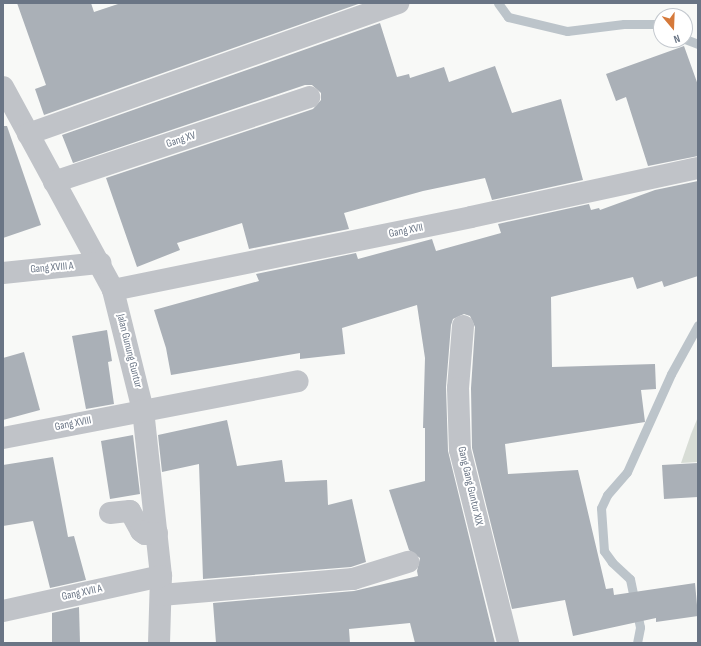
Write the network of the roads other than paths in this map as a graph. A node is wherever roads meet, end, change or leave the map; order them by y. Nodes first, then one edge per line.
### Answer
1 (398, 3) edge
2 (3, 87) edge
3 (309, 98) dead end
4 (28, 134) junction
5 (698, 168) edge
6 (54, 182) junction
7 (100, 263) junction
8 (3, 272) edge
9 (114, 290) junction
10 (463, 326) dead end
11 (298, 381) dead end
12 (143, 410) junction
13 (3, 438) edge
14 (110, 513) dead end
15 (157, 533) junction
16 (408, 562) dead end
17 (161, 585) junction
18 (3, 611) edge
19 (159, 643) edge
20 (508, 643) edge

1 - 4 street
2 - 4 street, Jalan Gunung Guntur
3 - 6 street, Gang XV
4 - 6 street, Jalan Gunung Guntur
5 - 9 street, Gang XVII
6 - 7 street, Jalan Gunung Guntur
7 - 8 street, Gang XVIII A
7 - 9 street, Jalan Gunung Guntur
9 - 12 street, Jalan Gunung Guntur
10 - 20 street, Gang Gang Guntur XIX
11 - 12 street, Gang XVIII
12 - 13 street, Gang XVIII
12 - 15 street, Jalan Gunung Guntur
14 - 15 street
15 - 17 street, Jalan Gunung Guntur
16 - 17 street, Gang XVII A
17 - 18 street, Gang XVII A
17 - 19 street, Jalan Gunung Guntur

